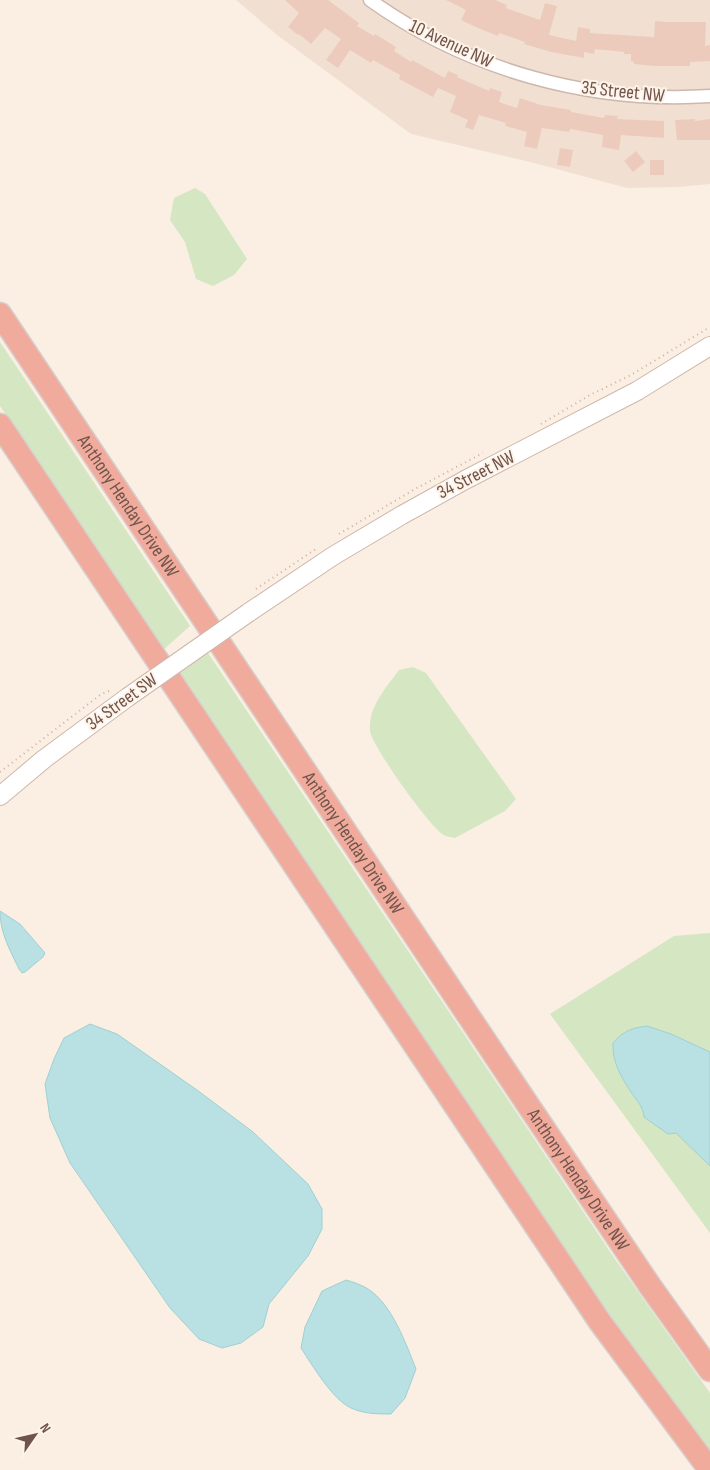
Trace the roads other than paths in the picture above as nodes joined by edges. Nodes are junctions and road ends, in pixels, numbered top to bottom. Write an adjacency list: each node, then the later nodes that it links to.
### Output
1 (370, 0): 2 (street, 10 Avenue NW)
2 (537, 79): 3 (street, 35 Street NW)
3 (710, 96)
4 (0, 314): 9 (highway, Anthony Henday Drive NW)
5 (710, 346): 7 (main road, 34 Street NW)
6 (0, 425): 10 (highway)
7 (248, 613): 8 (main road, 34 Street SW, bridge)
8 (0, 796)
9 (710, 1370)
10 (710, 1470)

